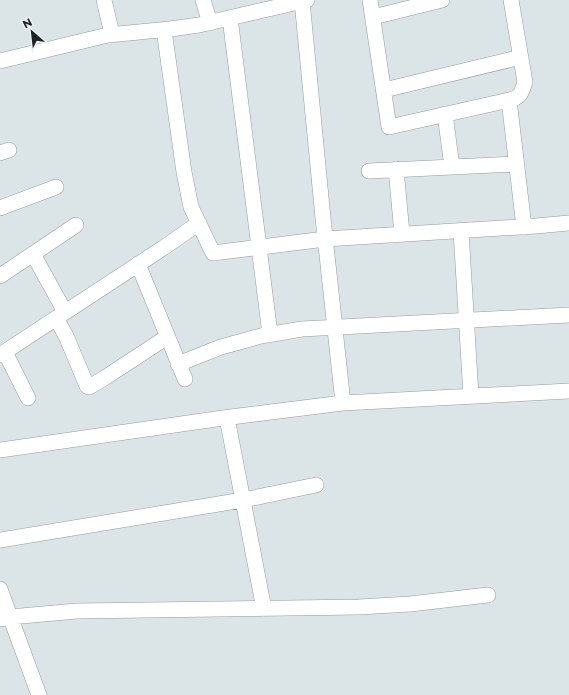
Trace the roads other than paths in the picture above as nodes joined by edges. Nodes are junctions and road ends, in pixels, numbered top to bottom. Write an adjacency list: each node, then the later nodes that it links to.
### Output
1 (104, 0): 11 (street)
2 (203, 0): 9 (street)
3 (304, 0): 8 (street); 29 (street)
4 (370, 0): 7 (street)
5 (442, 0): 7 (street)
6 (510, 0): 12 (street)
7 (372, 17): 14 (street)
8 (230, 18): 9 (street); 30 (street)
9 (210, 23): 10 (street)
10 (164, 30): 11 (street); 23 (street)
11 (112, 34): 13 (street)
12 (521, 57): 14 (street); 15 (street)
13 (0, 61)
14 (384, 90): 16 (street)
15 (509, 100): 16 (street); 17 (street)
16 (445, 114): 18 (street)
17 (517, 164): 18 (street); 26 (street)
18 (452, 167): 19 (street)
19 (396, 170): 20 (street); 28 (street)
20 (369, 171)
21 (56, 187): 22 (street)
22 (0, 208)
23 (199, 223): 30 (street); 32 (street)
24 (569, 223): 26 (street)
25 (76, 225): 31 (street)
26 (524, 227): 27 (street)
27 (461, 231): 28 (street); 36 (street)
28 (402, 234): 29 (street)
29 (325, 239): 30 (street); 37 (street)
30 (259, 247): 38 (street)
31 (33, 254): 33 (street); 34 (street)
32 (138, 264): 34 (street); 39 (street)
33 (0, 276)
34 (61, 315): 39 (street); 40 (street)
35 (569, 315): 36 (street)
36 (467, 320): 37 (street); 44 (street)
37 (335, 328): 38 (street); 46 (street)
38 (270, 334): 41 (street)
39 (168, 337): 41 (street)
40 (2, 353): 45 (street)
41 (178, 364): 42 (street)
42 (185, 379)
43 (569, 391): 44 (street)
44 (471, 396): 46 (street)
45 (28, 398)
46 (343, 403): 47 (street)
47 (227, 418): 48 (street); 50 (street)
48 (0, 450)
49 (316, 485): 50 (street)
50 (243, 500): 51 (street); 54 (street)
51 (0, 540)
52 (0, 589): 55 (street)
53 (488, 595): 54 (street)
54 (264, 609): 55 (street)
55 (5, 618): 56 (street)
56 (40, 695)

